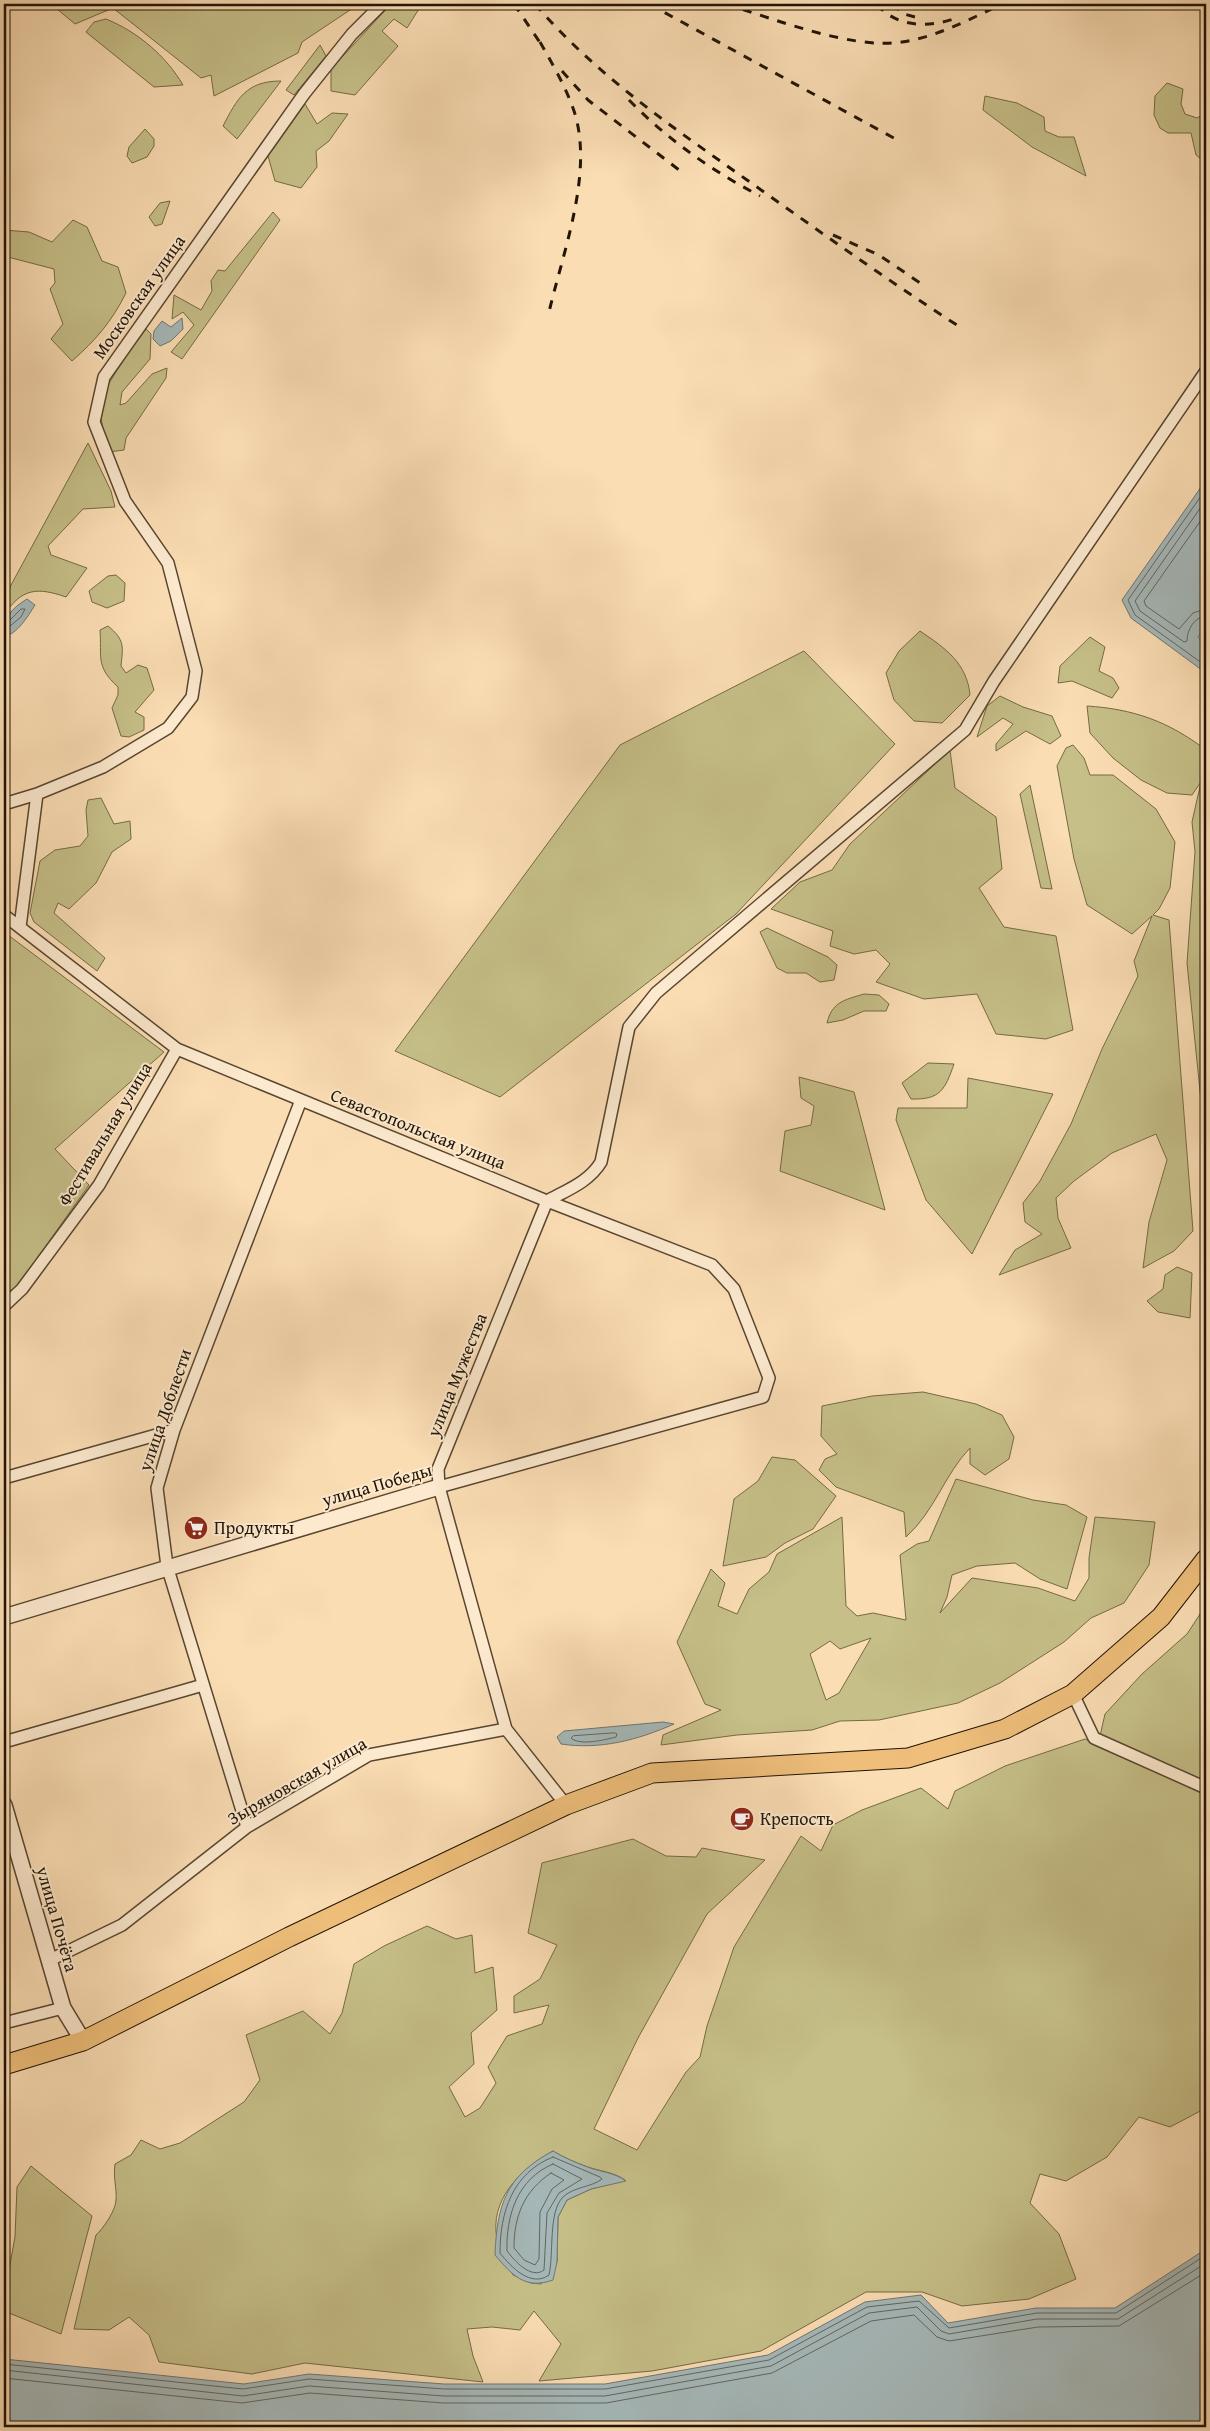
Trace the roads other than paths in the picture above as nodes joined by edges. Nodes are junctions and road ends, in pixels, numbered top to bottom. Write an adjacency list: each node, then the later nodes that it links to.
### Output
1 (382, 4): 3 (street, Московская улица)
2 (1206, 371): 9 (street)
3 (37, 794): 4 (street, Московская улица); 6 (street)
4 (4, 804)
5 (4, 914): 6 (street, Севастопольская улица)
6 (20, 927): 7 (street, Севастопольская улица)
7 (177, 1048): 8 (street, Севастопольская улица); 10 (street, Фестивальная улица)
8 (300, 1100): 9 (street, Севастопольская улица); 12 (street, улица Доблести)
9 (547, 1200): 11 (street, Севастопольская улица); 14 (street, улица Мужества)
10 (4, 1306)
11 (763, 1397): 14 (street, улица Победы)
12 (174, 1430): 13 (street); 16 (street, улица Доблести)
13 (4, 1478)
14 (439, 1486): 16 (street, улица Победы); 20 (street, улица Мужества)
15 (1206, 1559): 19 (main road)
16 (167, 1566): 17 (street, улица Победы); 18 (street, улица Доблести)
17 (4, 1617)
18 (203, 1686): 21 (street); 25 (street, улица Доблести)
19 (1073, 1694): 22 (street); 24 (main road)
20 (506, 1729): 24 (street, улица Мужества); 25 (street, Зыряновская улица)
21 (4, 1742)
22 (1206, 1788)
23 (4, 1805): 26 (street, улица Почёта)
24 (566, 1805): 29 (main road)
25 (247, 1827): 26 (street, Зыряновская улица)
26 (50, 1960): 27 (street, улица Почёта)
27 (63, 2008): 28 (street); 29 (street, улица Почёта)
28 (4, 2023)
29 (83, 2041): 30 (main road)
30 (4, 2065)

